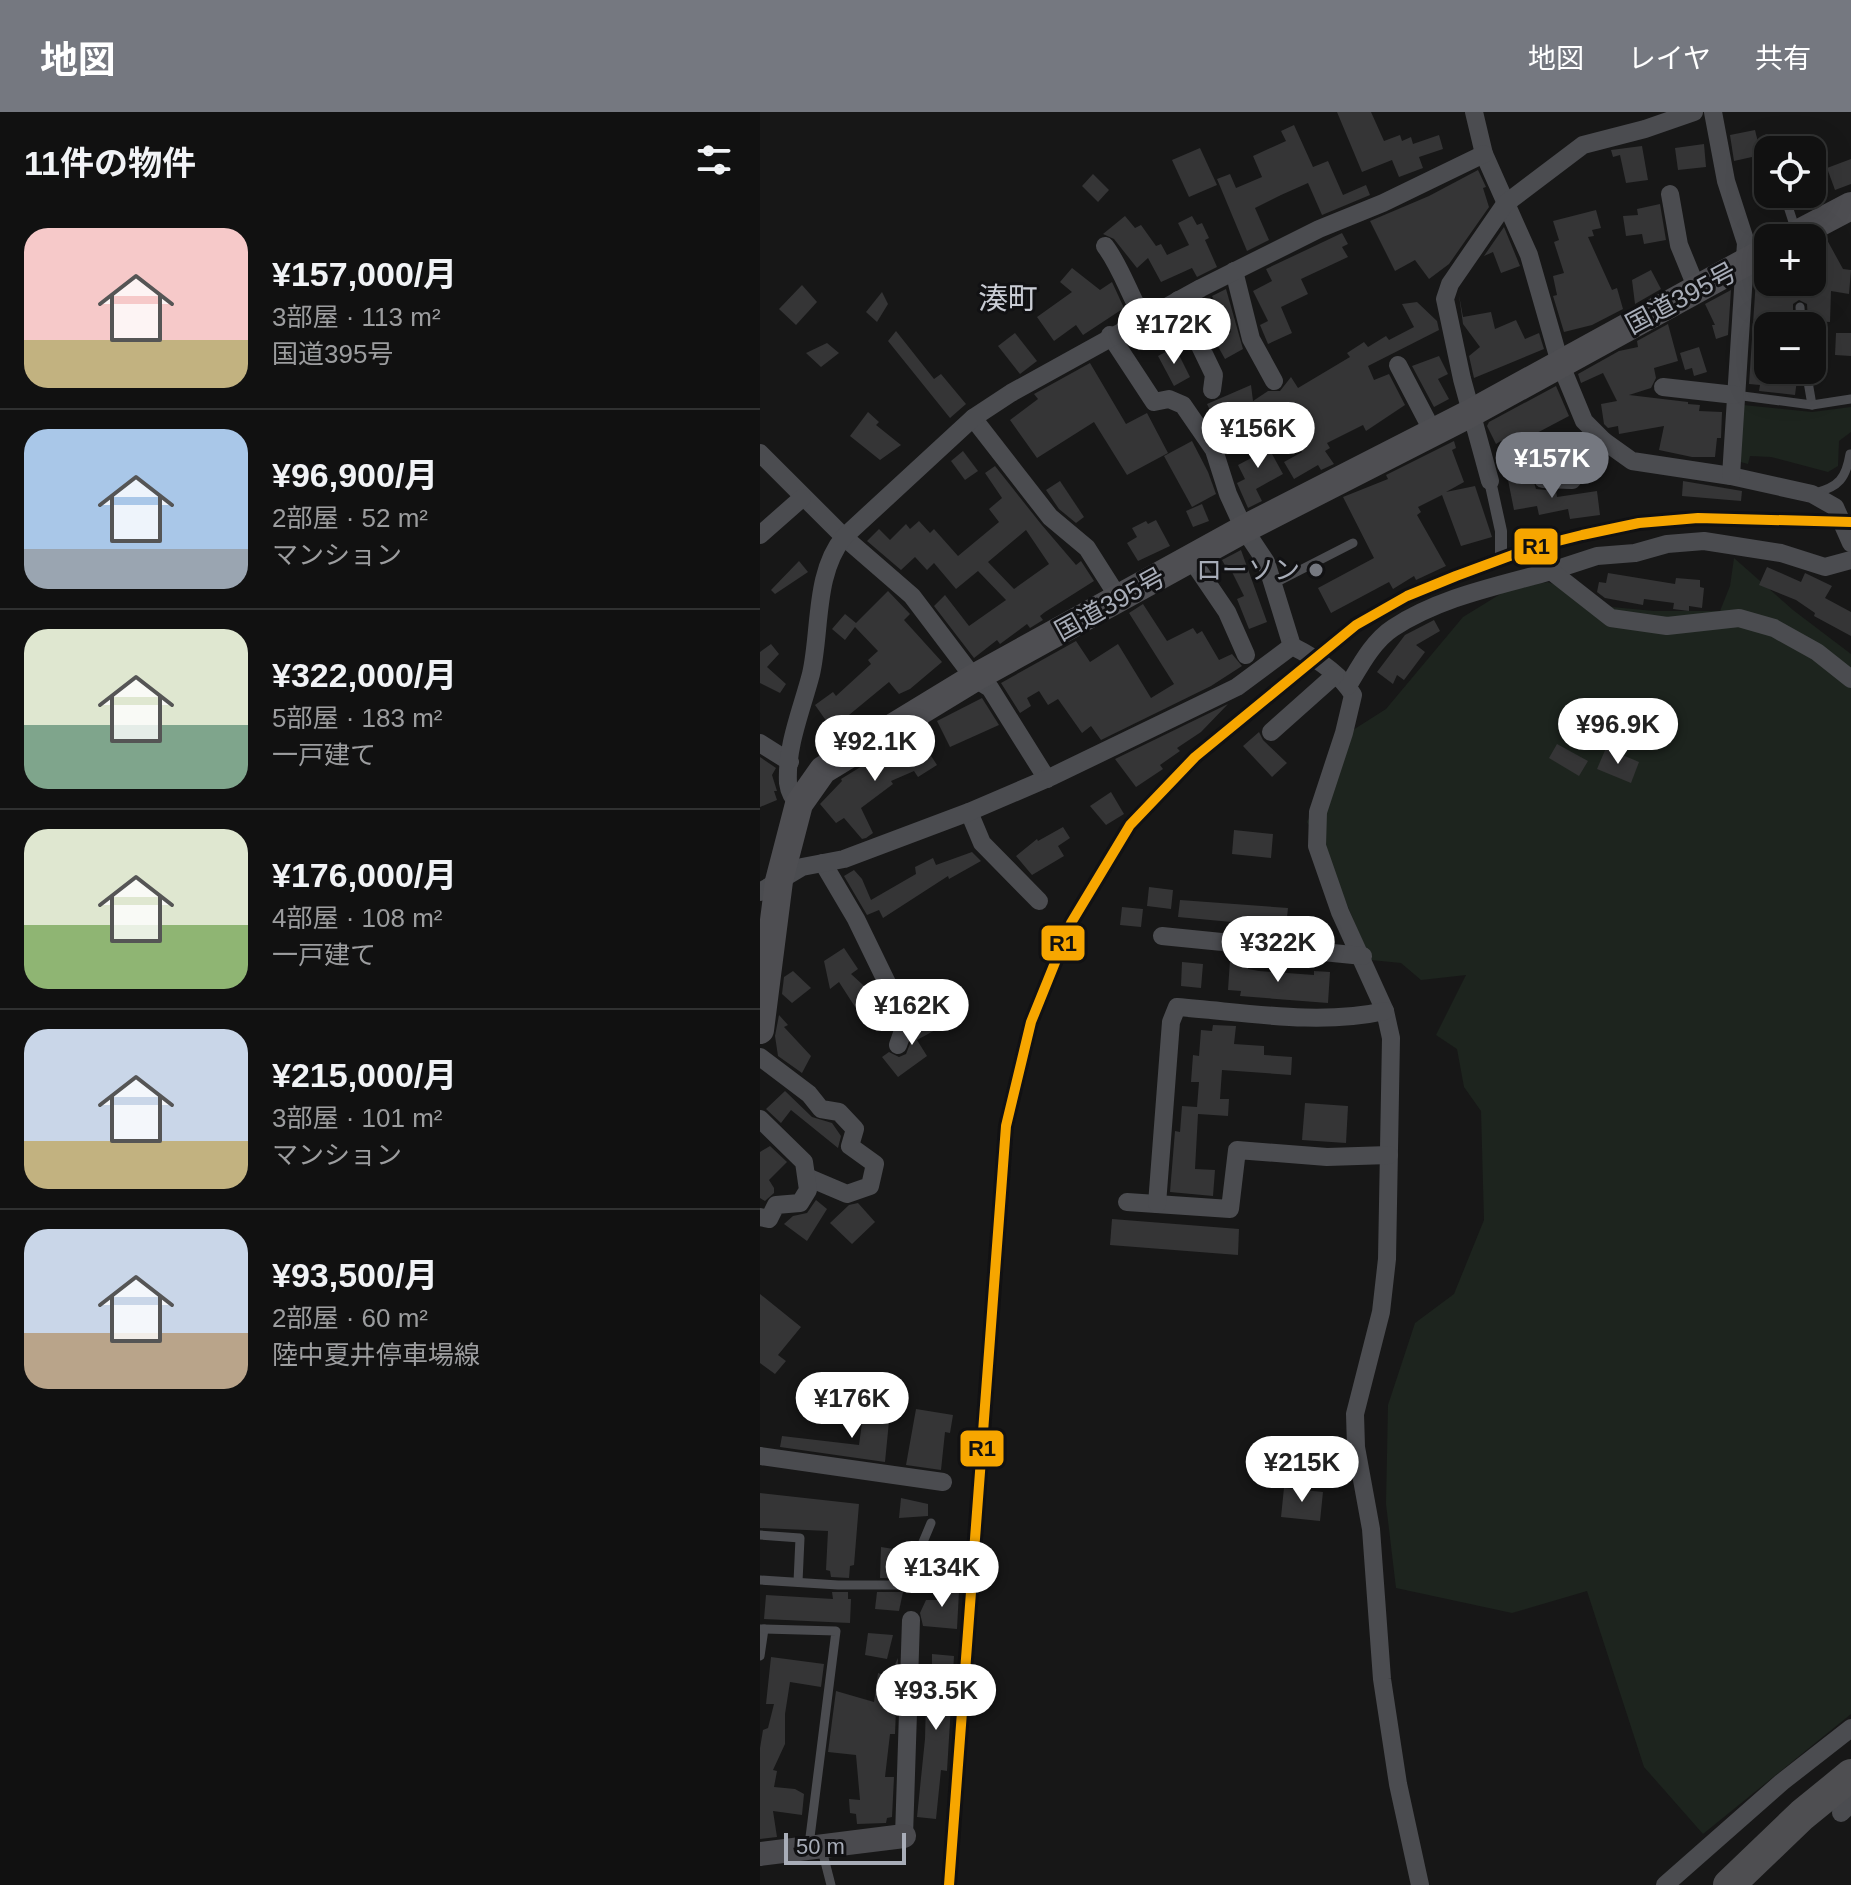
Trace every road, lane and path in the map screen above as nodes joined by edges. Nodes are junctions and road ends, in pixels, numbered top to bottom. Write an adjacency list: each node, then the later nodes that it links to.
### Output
1 (1474, 112): 4 (street)
2 (1694, 112): 6 (street)
3 (1713, 112): 11 (street)
4 (1484, 154): 6 (street); 12 (street)
5 (1670, 194): 13 (street)
6 (1505, 204): 19 (street); 28 (street)
7 (1851, 206): 8 (highway)
8 (1816, 224)
9 (1105, 246): 17 (street)
10 (1754, 258): 11 (highway, 国道395号)
11 (1742, 265): 13 (highway, 国道395号); 25 (street)
12 (1234, 271): 14 (street); 21 (street)
13 (1697, 289): 19 (highway, 国道395号)
14 (1178, 300): 17 (street); 24 (street)
15 (1800, 307): 16 (lane)
16 (1800, 312)
17 (1143, 318): 18 (street)
18 (1110, 335): 29 (street); 39 (street)
19 (1560, 363): 28 (highway, 国道395号); 31 (street)
20 (1398, 365): 30 (street)
21 (1274, 381)
22 (1808, 384): 27 (lane)
23 (1663, 387): 25 (street)
24 (1212, 390)
25 (1735, 395): 27 (lane); 34 (street)
26 (1851, 399): 27 (lane)
27 (1812, 405)
28 (1471, 413): 30 (highway, 国道395号); 36 (street)
29 (973, 418): 41 (street); 49 (street)
30 (1433, 432): 39 (highway, 国道395号)
31 (1604, 441): 34 (street); 35 (street)
32 (760, 453): 41 (street)
33 (1850, 454): 37 (lane)
34 (1731, 476): 37 (street)
35 (1543, 479)
36 (1490, 481): 45 (street)
37 (1812, 494): 43 (street)
38 (802, 498): 40 (street)
39 (1244, 529): 44 (highway, 国道395号); 48 (street)
40 (760, 535)
41 (844, 537): 52 (street); 57 (street)
42 (1353, 543): 48 (lane)
43 (1851, 543)
44 (1191, 559): 49 (highway, 国道395号); 51 (street)
45 (1501, 559)
46 (1851, 560): 47 (street)
47 (1551, 571): 53 (street); 54 (street)
48 (1273, 584): 50 (street)
49 (1120, 600): 52 (highway, 国道395号)
50 (1292, 646): 54 (street); 58 (street)
51 (1246, 655)
52 (974, 678): 58 (street); 59 (highway, 国道395号)
53 (1851, 679)
54 (1341, 680): 55 (street); 65 (street)
55 (1271, 732)
56 (760, 743): 57 (street)
57 (790, 762): 59 (street)
58 (1047, 779): 60 (street)
59 (799, 804): 62 (highway, 国道395号)
60 (969, 812): 61 (street); 63 (street)
61 (823, 863): 62 (street); 68 (street)
62 (770, 886): 67 (highway, 国道395号)
63 (1039, 901)
64 (1162, 936): 65 (street)
65 (1363, 956): 66 (street)
66 (1385, 1011): 71 (street); 74 (street)
67 (760, 1030)
68 (898, 1045)
69 (760, 1057): 72 (street)
70 (760, 1119): 72 (street)
71 (1389, 1155): 74 (street); 91 (street)
72 (807, 1177): 75 (street)
73 (1127, 1202): 74 (street)
74 (1157, 1204)
75 (760, 1217)
76 (760, 1456): 77 (street)
77 (943, 1482)
78 (931, 1523): 81 (lane)
79 (760, 1535): 81 (lane)
80 (760, 1580): 81 (lane)
81 (798, 1582)
82 (911, 1620): 87 (street)
83 (762, 1629): 84 (lane); 88 (lane)
84 (760, 1656)
85 (1851, 1728): 92 (street)
86 (1851, 1775): 93 (highway)
87 (904, 1836): 88 (main road)
88 (815, 1847): 89 (main road); 90 (lane)
89 (760, 1854)
90 (831, 1885)
91 (1420, 1885)
92 (1665, 1885)
93 (1729, 1885)

